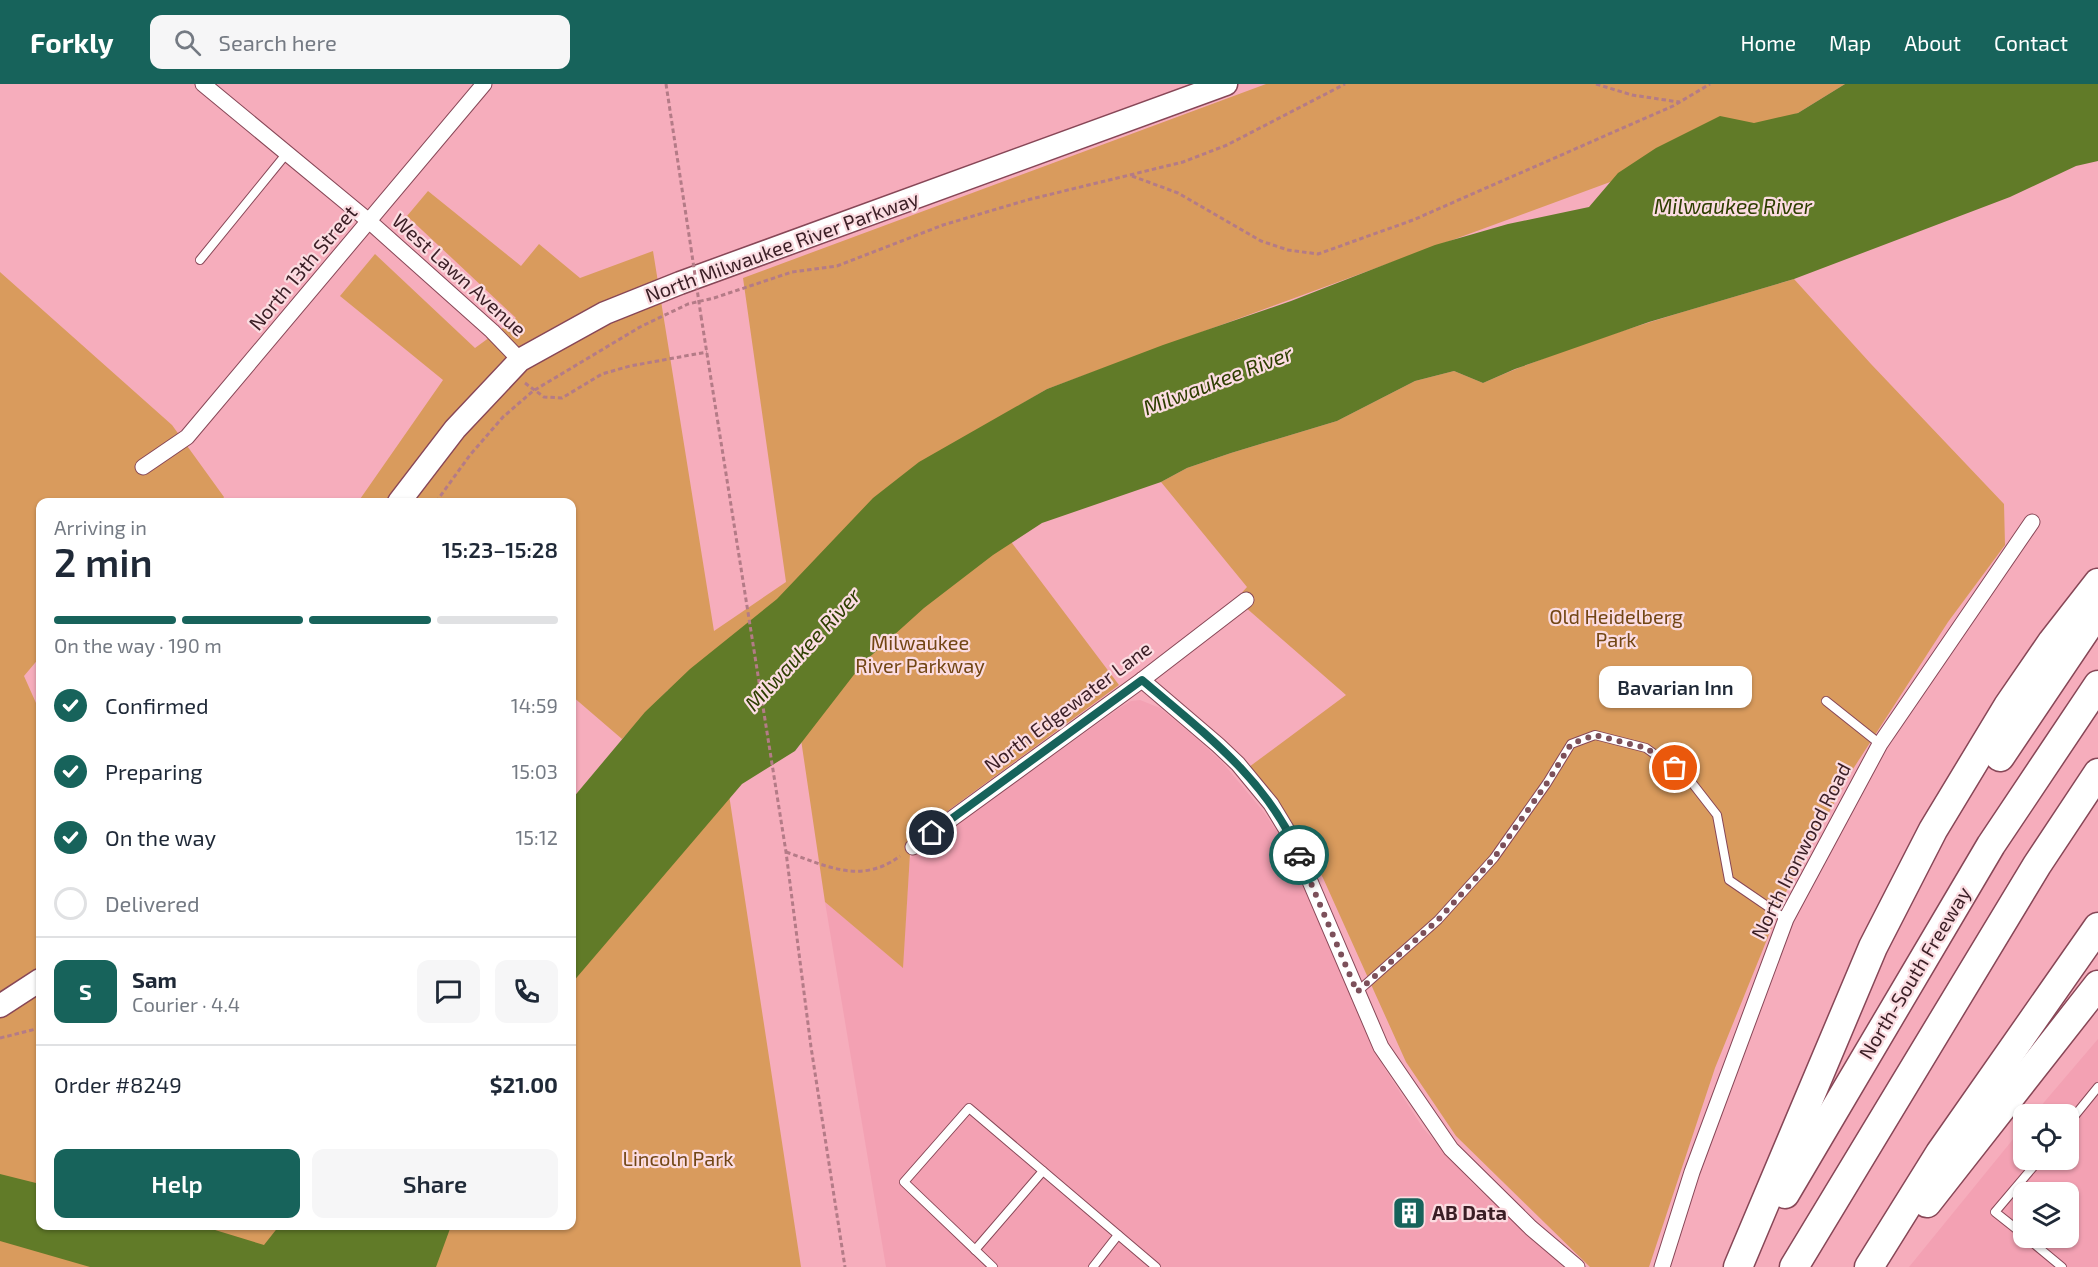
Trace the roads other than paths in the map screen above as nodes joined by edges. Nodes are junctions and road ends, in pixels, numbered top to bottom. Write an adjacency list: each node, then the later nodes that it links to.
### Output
1 (203, 84): 4 (street, West Lawn Avenue)
2 (484, 84): 5 (street, North 13th Street)
3 (1226, 84): 7 (street, North Milwaukee River Parkway)
4 (287, 153): 5 (street, West Lawn Avenue); 6 (lane)
5 (370, 222): 7 (street, West Lawn Avenue); 8 (street, North 13th Street)
6 (200, 260)
7 (520, 360): 9 (street, North Milwaukee River Parkway)
8 (143, 467)
9 (402, 498)
10 (2032, 522): 17 (street, North Ironwood Road)
11 (2098, 583): 22 (highway)
12 (1246, 600): 14 (street, North Edgewater Lane)
13 (2098, 612): 22 (highway)
14 (1142, 680): 19 (street, North Edgewater Lane); 25 (street)
15 (2098, 685): 42 (highway, North-South Freeway)
16 (1826, 701): 17 (lane)
17 (1880, 744): 20 (street, North Ironwood Road)
18 (2098, 773): 43 (highway)
19 (913, 846)
20 (1786, 919): 25 (lane); 41 (street, North Ironwood Road)
21 (2098, 927): 44 (highway)
22 (1873, 946): 42 (highway)
23 (36, 983): 26 (street)
24 (2098, 985): 45 (highway)
25 (1357, 992): 40 (street)
26 (0, 1006)
27 (2098, 1088): 28 (lane)
28 (2079, 1111)
29 (2031, 1170): 31 (lane)
30 (1043, 1171): 34 (lane); 36 (lane); 36 (lane)
31 (2020, 1182)
32 (2013, 1191): 33 (lane)
33 (2013, 1226)
34 (1118, 1235): 38 (lane); 39 (lane)
35 (2039, 1248): 46 (lane)
36 (975, 1250): 37 (lane)
37 (993, 1267)
38 (1093, 1267)
39 (1156, 1267)
40 (1577, 1267)
41 (1662, 1267)
42 (1740, 1267)
43 (1794, 1267)
44 (1869, 1267)
45 (1874, 1267)
46 (2062, 1267)

